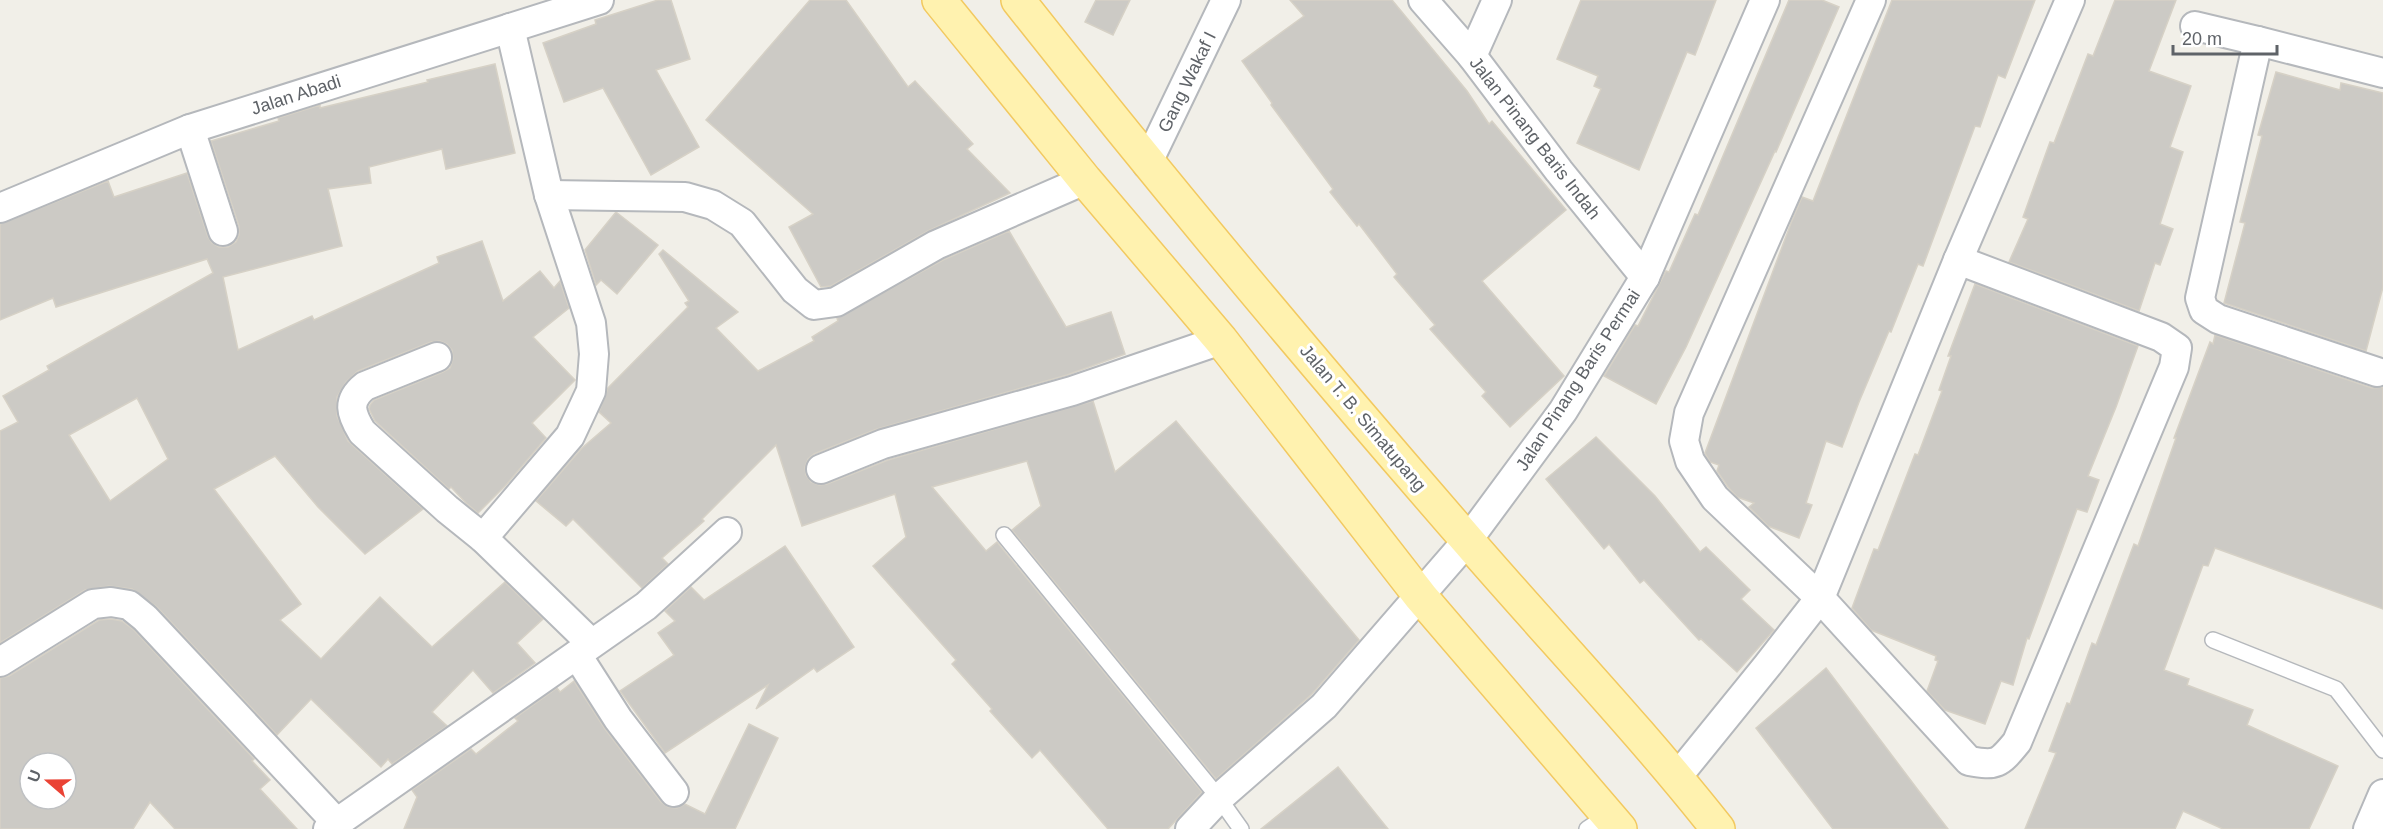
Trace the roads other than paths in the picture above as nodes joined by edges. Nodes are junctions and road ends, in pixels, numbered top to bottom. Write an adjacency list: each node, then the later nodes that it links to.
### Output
1 (599, 0): 11 (street, Jalan Abadi)
2 (939, 0): 17 (main road)
3 (1018, 0): 16 (main road, Jalan T. B. Simatupang)
4 (1226, 0): 16 (street, Gang Wakaf I)
5 (1423, 0): 13 (street, Jalan Pinang Baris Indah)
6 (1497, 0): 13 (street)
7 (1765, 0): 22 (street, Jalan Pinang Baris Permai)
8 (1871, 0): 32 (street)
9 (2070, 0): 21 (street)
10 (2195, 26): 12 (street)
11 (510, 28): 15 (street, Jalan Abadi); 18 (street)
12 (2258, 41): 14 (street); 25 (street)
13 (1472, 56): 22 (street, Jalan Pinang Baris Indah)
14 (2383, 73)
15 (190, 129): 19 (street, Jalan Abadi); 20 (street)
16 (1148, 164): 30 (main road, Jalan T. B. Simatupang)
17 (1085, 180): 18 (street); 23 (main road)
18 (549, 195): 29 (street)
19 (0, 208)
20 (223, 231)
21 (1958, 260): 32 (street); 32 (street)
22 (1646, 277): 30 (street, Jalan Pinang Baris Permai)
23 (1221, 340): 26 (street); 31 (main road)
24 (437, 357): 29 (street)
25 (2381, 364)
26 (821, 469)
27 (727, 532): 34 (street)
28 (1004, 536): 40 (lane)
29 (483, 538): 34 (street)
30 (1467, 541): 31 (street, Jalan Pinang Baris Permai); 37 (main road, Jalan T. B. Simatupang)
31 (1421, 597): 40 (street, Jalan Pinang Baris Permai); 41 (main road)
32 (1820, 598): 37 (street)
33 (2213, 640): 36 (lane)
34 (584, 649): 38 (street); 42 (street)
35 (0, 662): 42 (street)
36 (2383, 750)
37 (1677, 777): 45 (main road, Jalan T. B. Simatupang)
38 (674, 792)
39 (2383, 794): 46 (street)
40 (1219, 798): 43 (street, Jalan Pinang Baris Permai); 44 (lane)
41 (1605, 824)
42 (332, 826)
43 (1190, 829)
44 (1241, 829)
45 (1718, 829)
46 (2368, 829)

